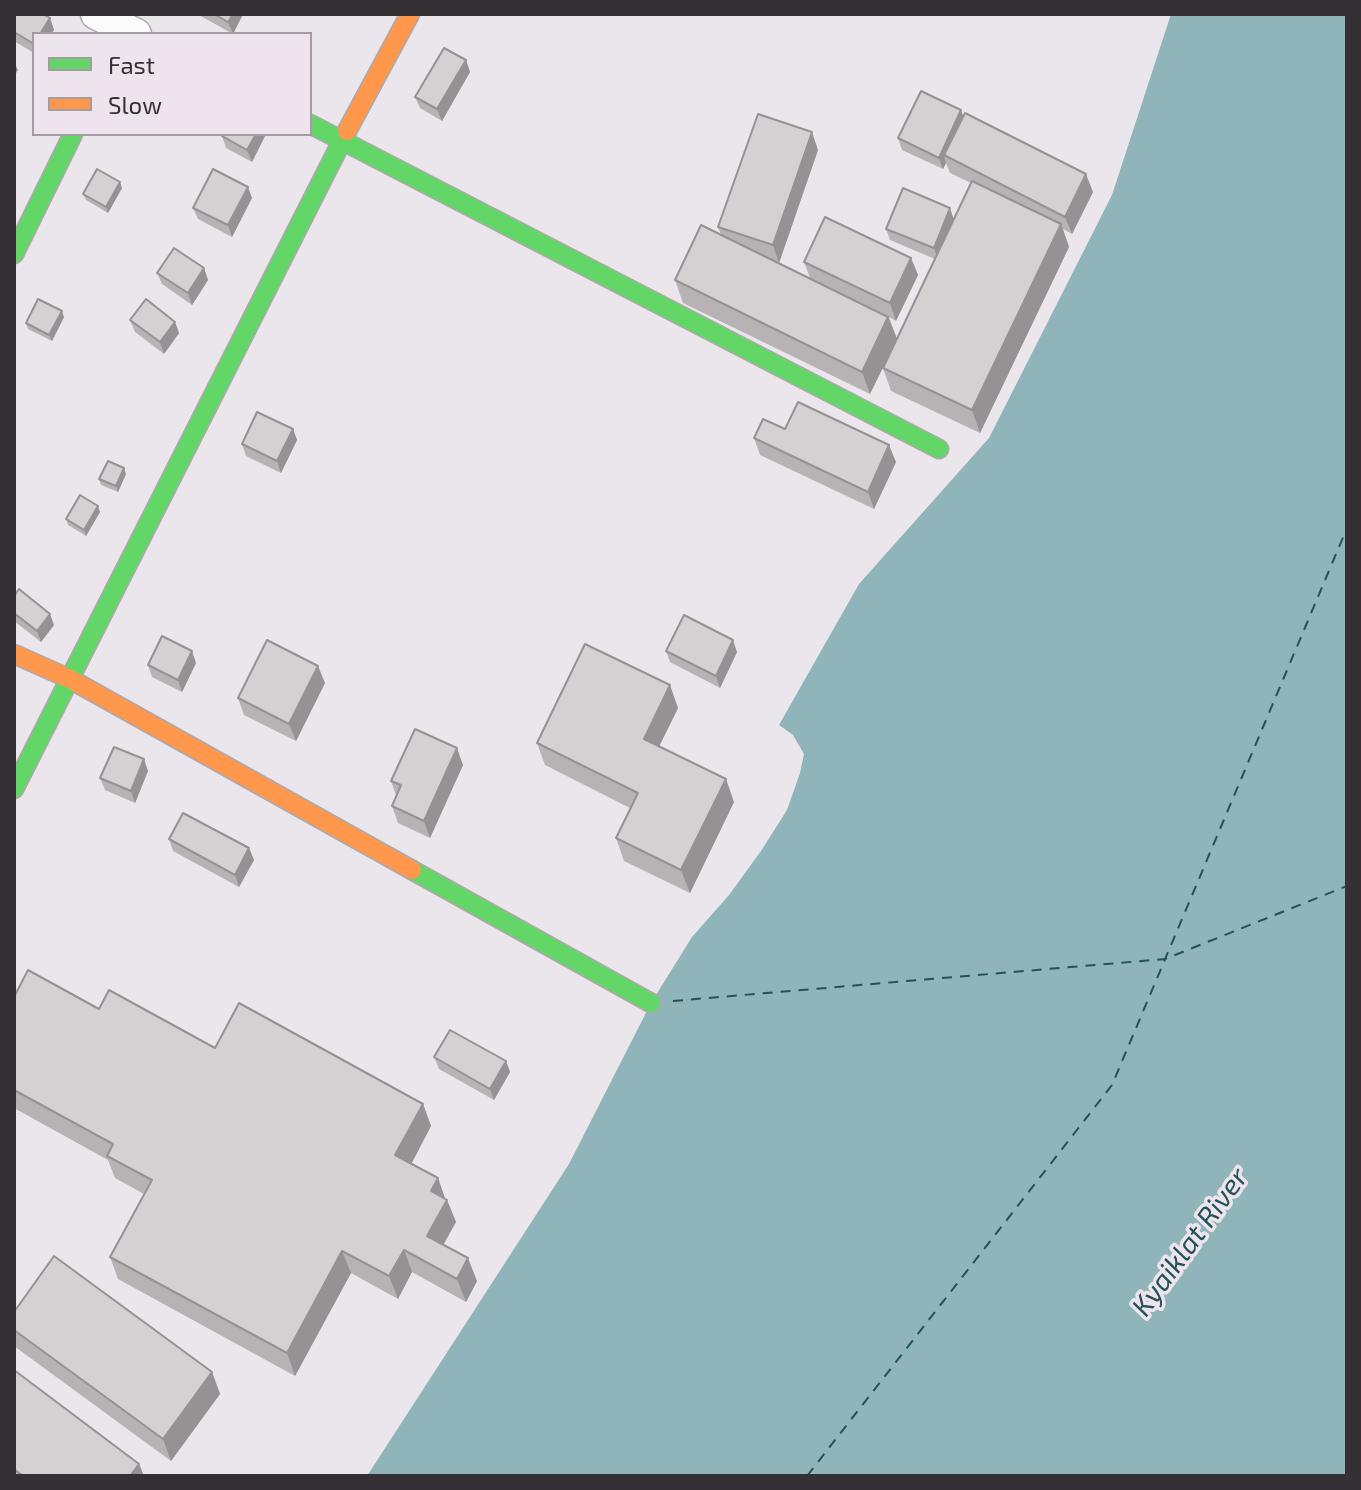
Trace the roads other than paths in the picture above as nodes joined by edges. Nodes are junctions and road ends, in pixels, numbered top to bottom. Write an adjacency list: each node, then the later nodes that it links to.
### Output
1 (96, 14): 3 (street)
2 (410, 14): 6 (street)
3 (129, 28)
4 (312, 125): 6 (street)
5 (72, 136): 7 (street)
6 (342, 141): 8 (street); 10 (street)
7 (14, 254)
8 (939, 449)
9 (14, 654): 10 (street)
10 (70, 679): 11 (street); 12 (street)
11 (14, 789)
12 (651, 1003)

